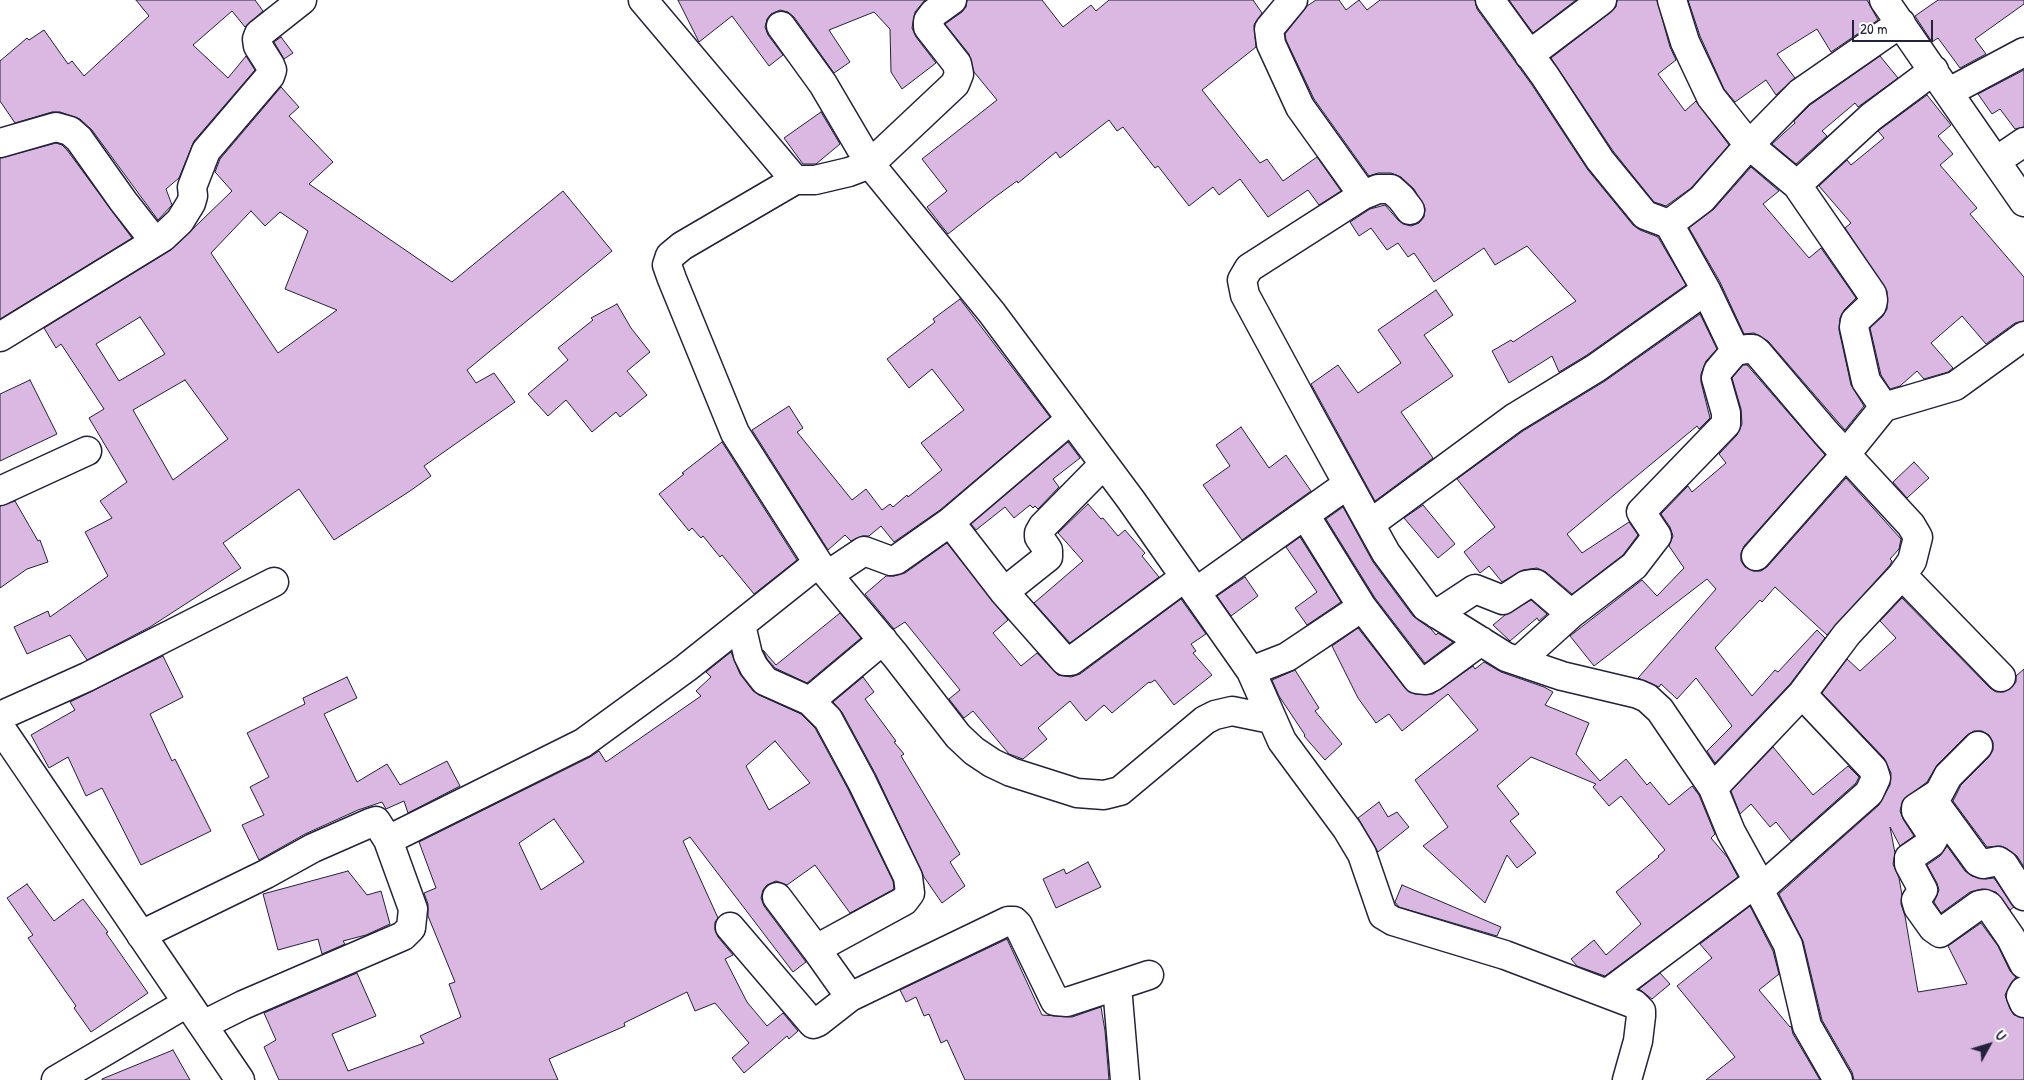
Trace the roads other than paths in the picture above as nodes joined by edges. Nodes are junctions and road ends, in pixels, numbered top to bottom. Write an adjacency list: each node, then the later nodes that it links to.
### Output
1 (302, 0): 26 (street)
2 (643, 0): 20 (street)
3 (952, 0): 19 (street)
4 (1293, 0): 22 (street)
5 (1490, 0): 12 (street)
6 (1602, 0): 12 (street)
7 (1672, 0): 17 (street)
8 (1884, 0): 9 (street)
9 (1901, 22): 13 (street); 17 (street)
10 (781, 26): 19 (street)
11 (2024, 52): 14 (street)
12 (1529, 55): 25 (street)
13 (1934, 70): 14 (street); 21 (street)
14 (1949, 92): 18 (street)
15 (2024, 142): 18 (street)
16 (0, 143): 26 (street)
17 (1749, 145): 21 (street); 25 (street)
18 (1996, 161): 23 (street)
19 (870, 164): 20 (street); 32 (street)
20 (795, 180): 42 (street)
21 (1796, 185): 31 (street)
22 (1363, 195): 24 (street); 36 (street)
23 (2024, 202)
24 (1410, 210)
25 (1668, 224): 27 (street)
26 (155, 242): 29 (street)
27 (1706, 290): 30 (street); 40 (street)
28 (2024, 336): 31 (street)
29 (0, 337)
30 (1735, 351): 34 (street); 49 (street)
31 (1884, 407): 34 (street)
32 (1071, 420): 35 (street); 39 (street)
33 (87, 451): 37 (street)
34 (1846, 454): 41 (street); 43 (street)
35 (1104, 464): 45 (street); 46 (street)
36 (1348, 484): 38 (street); 40 (street)
37 (0, 491)
38 (1305, 515): 45 (street); 47 (street)
39 (950, 522): 42 (street); 46 (street)
40 (1370, 524): 48 (street)
41 (1756, 556)
42 (823, 569): 50 (street); 51 (street)
43 (1902, 575): 55 (street); 56 (street)
44 (274, 582): 58 (street)
45 (1190, 584): 46 (street); 54 (street)
46 (1004, 592)
47 (1362, 607): 52 (street); 54 (street)
48 (1437, 614): 49 (street); 52 (street)
49 (1571, 614): 53 (street)
50 (741, 625): 57 (street); 64 (street)
51 (882, 640): 57 (street); 59 (street)
52 (1481, 641): 53 (street)
53 (1519, 661): 62 (street)
54 (1251, 671): 59 (street)
55 (2001, 677)
56 (1802, 694): 62 (street); 65 (street)
57 (810, 701): 70 (street)
58 (0, 716)
59 (1271, 719): 75 (street)
60 (0, 726): 69 (street)
61 (1978, 746): 63 (street)
62 (1713, 788): 65 (street)
63 (1932, 799): 66 (street); 71 (street)
64 (388, 840): 69 (street); 79 (street)
65 (1759, 885): 75 (street); 80 (street)
66 (2024, 896)
67 (776, 897): 70 (street)
68 (730, 927): 76 (street)
69 (141, 934): 77 (street)
70 (816, 949): 76 (street)
71 (2024, 964)
72 (1148, 976): 73 (street)
73 (1117, 986): 76 (street); 83 (street)
74 (2024, 991): 78 (street)
75 (1608, 993): 84 (street)
76 (850, 997)
77 (187, 1003): 79 (street); 81 (street)
78 (2024, 1003)
79 (203, 1025): 82 (street)
80 (1835, 1079)
81 (56, 1080)
82 (240, 1080)
83 (1125, 1080)
84 (1627, 1080)

